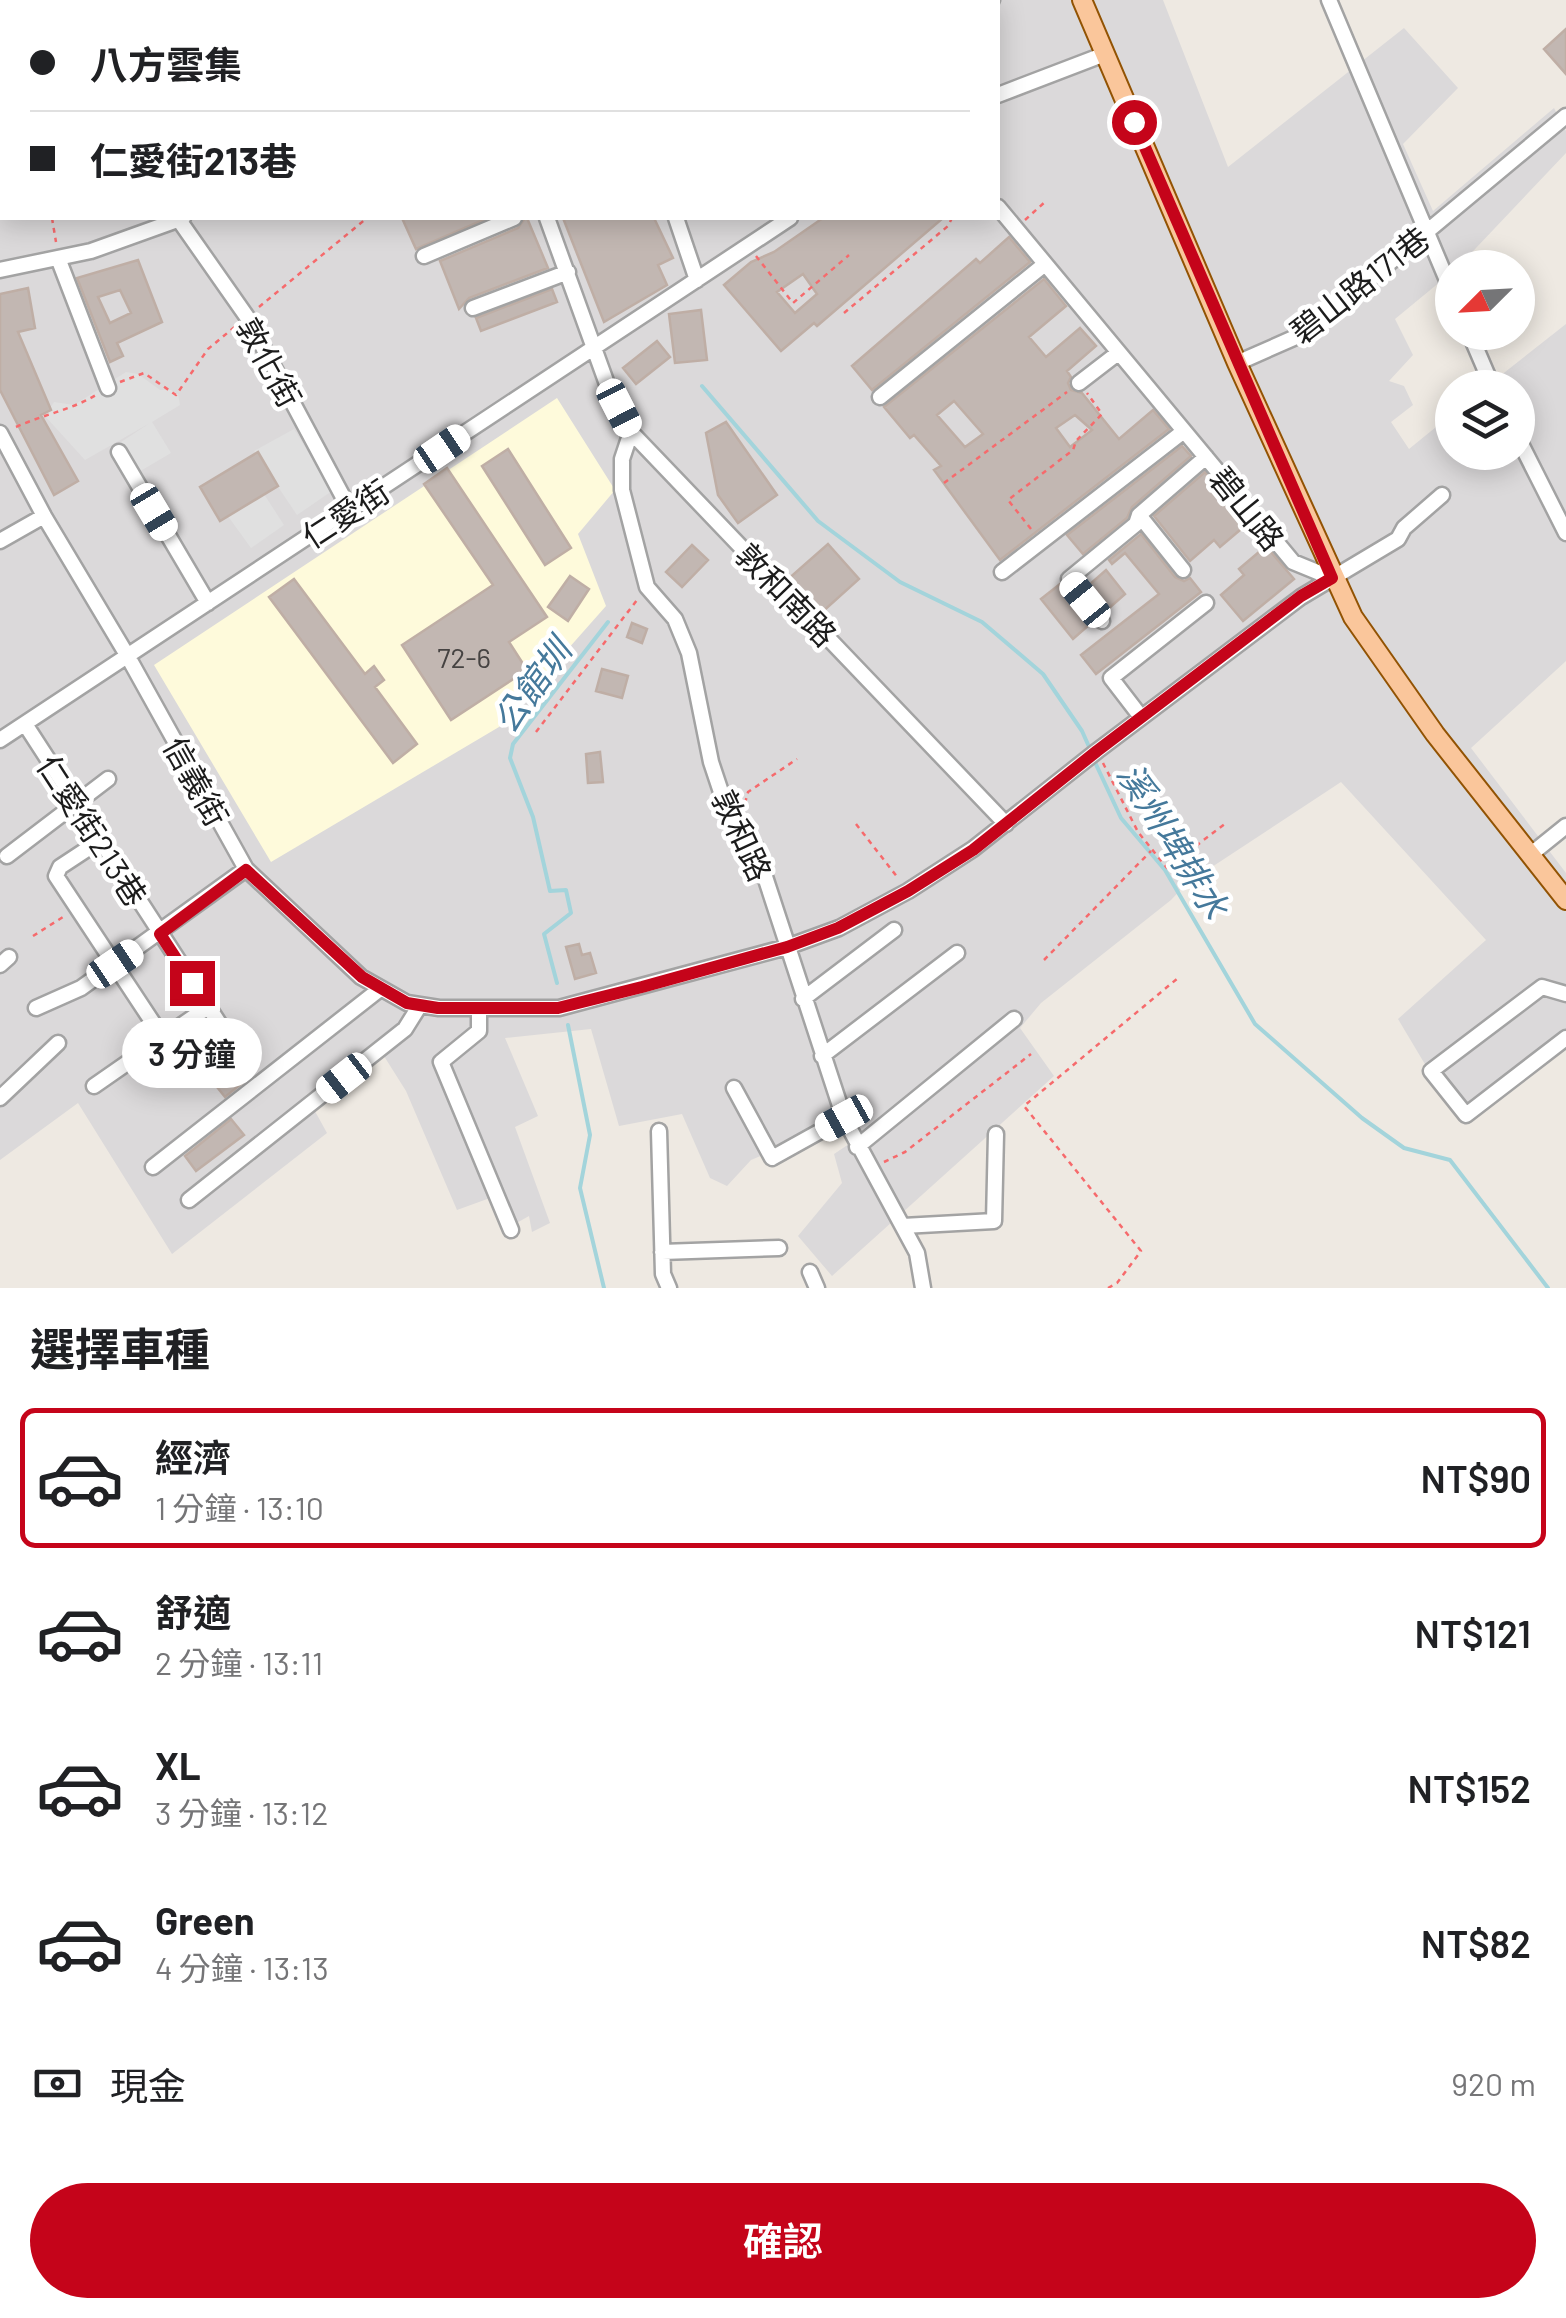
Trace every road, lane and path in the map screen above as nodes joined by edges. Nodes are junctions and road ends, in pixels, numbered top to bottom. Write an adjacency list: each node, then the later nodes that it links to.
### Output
1 (1082, 0): 3 (main road)
2 (1329, 0): 18 (street)
3 (1105, 54): 4 (street); 33 (main road)
4 (1000, 95)
5 (1566, 116): 18 (street, 碧山路171巷)
6 (1046, 201): 17 (path)
7 (1000, 209): 17 (street, 碧山路)
8 (52, 220): 23 (path)
9 (178, 220): 23 (street)
10 (182, 220): 30 (street, 敦化街)
11 (366, 220): 30 (path)
12 (509, 220): 21 (street)
13 (548, 220): 26 (street)
14 (677, 220): 27 (street)
15 (787, 220): 19 (street, 仁愛街)
16 (951, 220): 29 (path)
17 (1016, 229): 24 (street, 碧山路)
18 (1427, 232): 20 (street); 33 (street, 碧山路171巷)
19 (748, 246): 22 (path); 27 (street, 仁愛街)
20 (1435, 251)
21 (424, 256)
22 (850, 256)
23 (58, 258): 25 (street); 35 (street)
24 (1045, 264): 32 (street, 碧山路); 36 (street)
25 (0, 270)
26 (568, 272): 28 (street); 31 (street)
27 (697, 280): 31 (street, 仁愛街)
28 (473, 308)
29 (844, 313)
30 (246, 317): 35 (path); 45 (street, 敦化街)
31 (594, 347): 38 (street, 敦和南路); 45 (street, 仁愛街)
32 (1118, 353): 34 (street); 37 (street, 碧山路)
33 (1238, 363): 53 (main road)
34 (1079, 383): 43 (path); 50 (path)
35 (108, 388): 39 (path)
36 (880, 397)
37 (1184, 431): 41 (street, 碧山路); 50 (street)
38 (632, 432): 54 (street, 敦和路); 70 (street, 敦和南路)
39 (0, 433): 47 (street, 信義街)
40 (119, 452): 55 (street)
41 (1206, 457): 46 (street); 53 (street, 碧山路)
42 (1534, 470): 48 (street)
43 (944, 483)
44 (1442, 494): 53 (street, 信義街)
45 (350, 510): 55 (street, 仁愛街)
46 (1138, 515): 51 (street); 57 (street)
47 (44, 516): 49 (street); 58 (street, 信義街)
48 (1566, 533)
49 (0, 542)
50 (1041, 542): 52 (street)
51 (1182, 570)
52 (1002, 572)
53 (1332, 578): 59 (street, 信義街); 74 (main road)
54 (647, 587): 61 (path); 68 (street, 敦和路)
55 (208, 603): 58 (street, 仁愛街)
56 (1206, 604): 59 (street)
57 (1102, 621)
58 (127, 655): 60 (street, 仁愛街); 76 (street, 信義街)
59 (1141, 717): 63 (street, 信義街)
60 (25, 724): 62 (street, 仁愛街); 66 (street, 仁愛街213巷)
61 (536, 732)
62 (0, 740)
63 (1097, 751): 70 (street, 信義街); 73 (path)
64 (797, 760): 68 (path)
65 (108, 779): 66 (street)
66 (76, 803): 72 (street, 仁愛街213巷); 75 (street)
67 (1226, 823): 73 (path)
68 (743, 824): 83 (street, 敦和路)
69 (856, 824): 77 (path)
70 (1006, 824): 77 (street, 信義街)
71 (1566, 826): 74 (street)
72 (101, 840): 79 (street); 81 (street, 仁愛街213巷)
73 (1150, 850): 85 (path)
74 (1530, 855): 78 (main road)
75 (7, 856)
76 (246, 870): 81 (street); 88 (street, 信義街)
77 (908, 891): 83 (street, 信義街)
78 (1566, 900)
79 (77, 908): 82 (path); 86 (street)
80 (894, 930): 90 (street)
81 (160, 934): 86 (street); 92 (street, 仁愛街213巷)
82 (33, 936)
83 (787, 947): 90 (street, 敦和路); 94 (street, 信義街)
84 (957, 953): 101 (street)
85 (1044, 960)
86 (115, 964): 93 (street); 97 (street)
87 (1178, 978): 120 (path)
88 (380, 989): 91 (street, 信義街); 109 (street)
89 (1566, 994): 98 (street)
90 (804, 999): 101 (street, 敦和路)
91 (420, 1005): 94 (street, 信義街); 111 (street)
92 (208, 1007): 96 (street, 仁愛街213巷); 97 (street)
93 (36, 1008)
94 (479, 1009): 113 (street)
95 (1014, 1019): 108 (street)
96 (228, 1036)
97 (164, 1038): 102 (street)
98 (1566, 1038)
99 (58, 1043): 104 (street)
100 (1032, 1054): 110 (path)
101 (822, 1056): 105 (street, 敦和路)
102 (94, 1086)
103 (734, 1088): 105 (street)
104 (0, 1098)
105 (844, 1118): 108 (street, 敦和路)
106 (659, 1131): 115 (street)
107 (996, 1134): 112 (street)
108 (858, 1147): 110 (street, 敦和路)
109 (153, 1166)
110 (870, 1169): 112 (street, 敦和路)
111 (189, 1200)
112 (903, 1226): 119 (street, 敦和路)
113 (510, 1230)
114 (779, 1248): 115 (street)
115 (662, 1252): 117 (street)
116 (810, 1272): 118 (street)
117 (669, 1288)
118 (817, 1288)
119 (923, 1288)
120 (1108, 1288)

